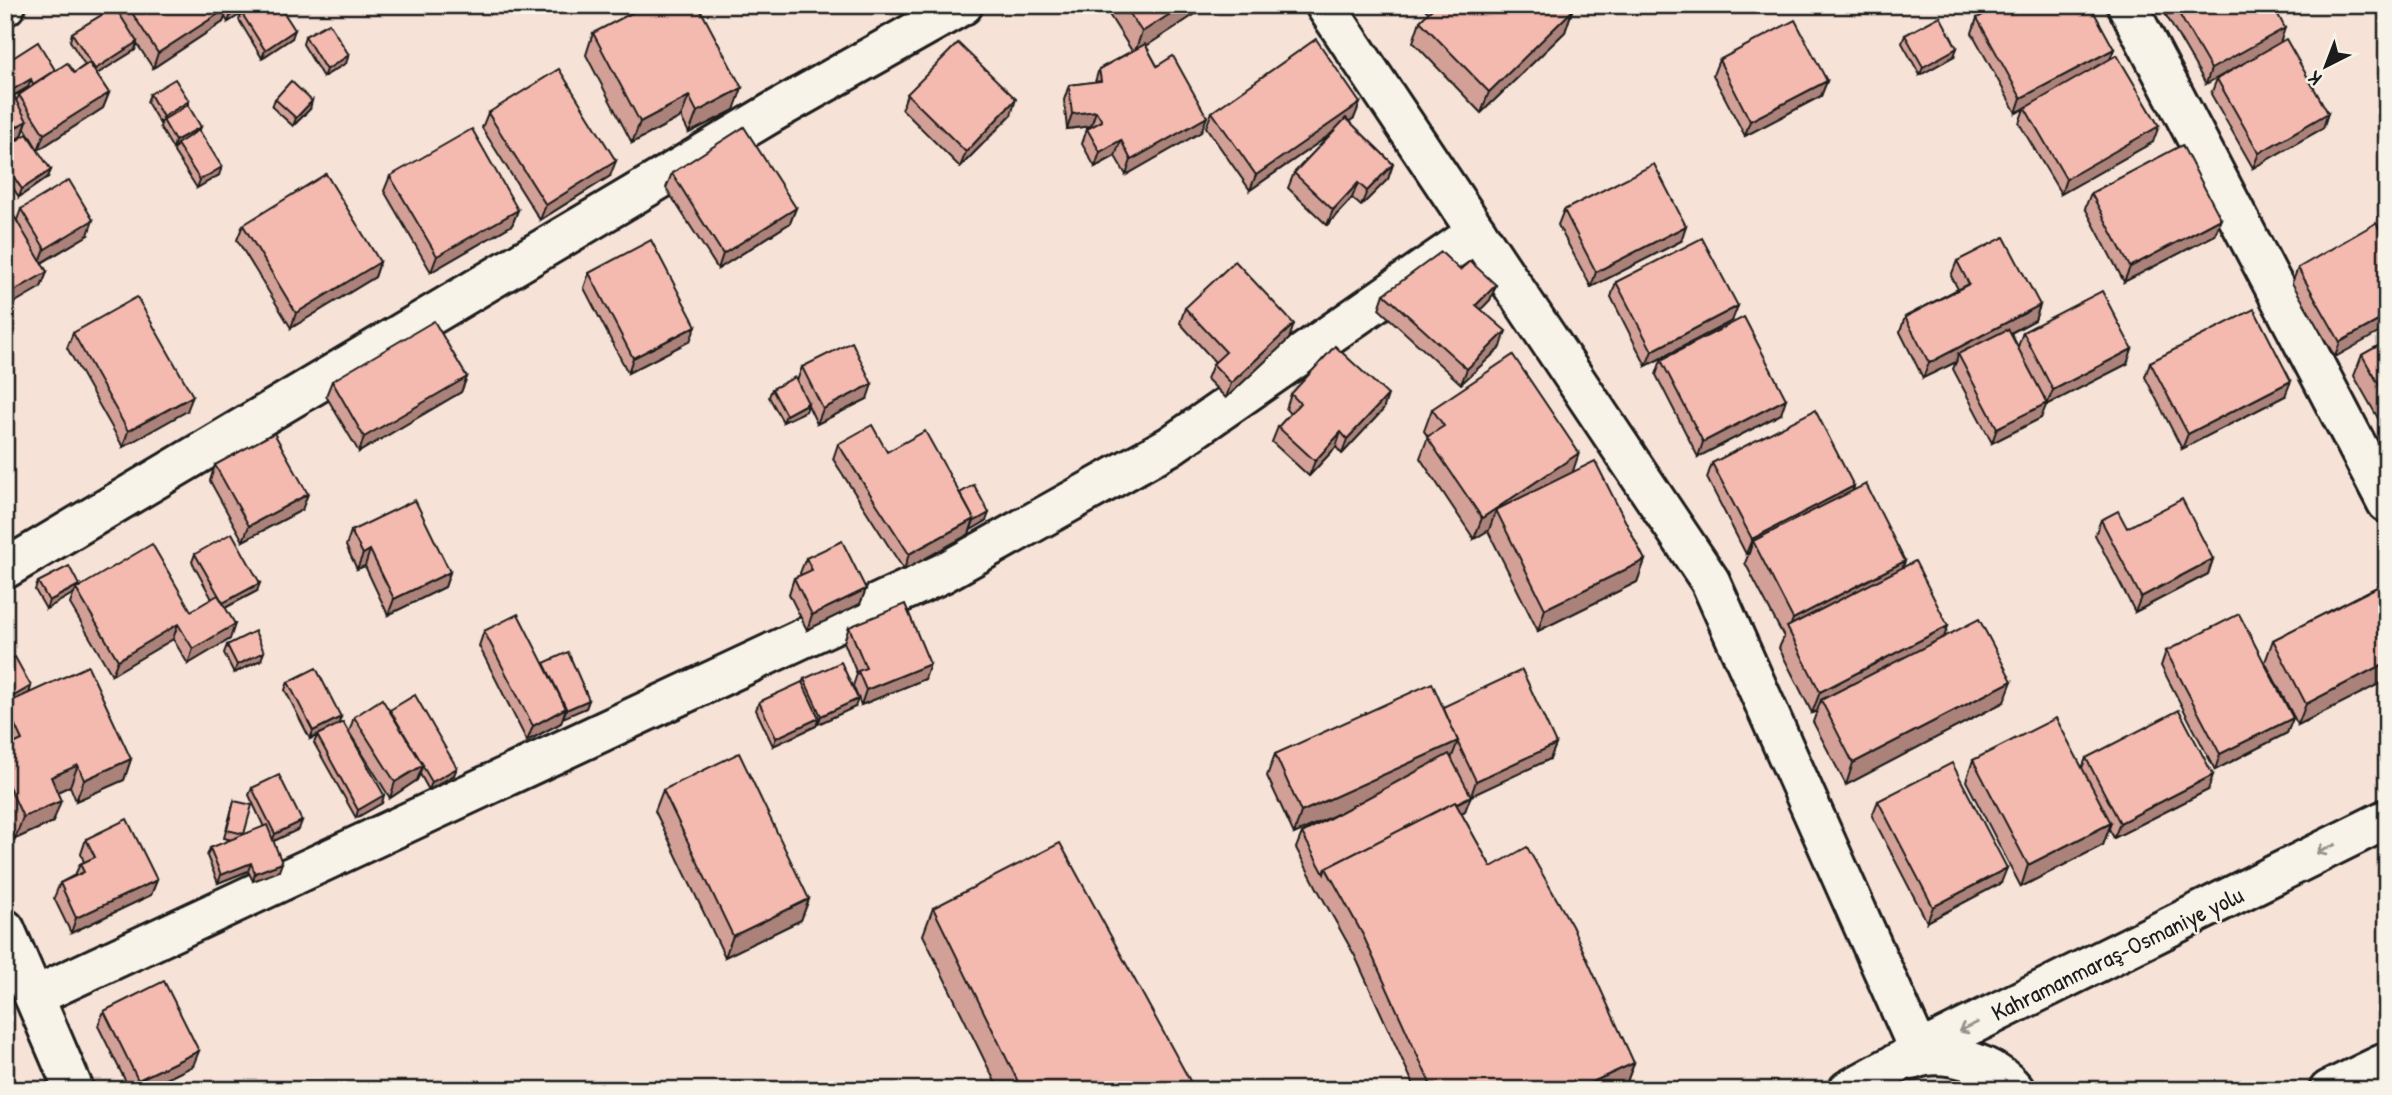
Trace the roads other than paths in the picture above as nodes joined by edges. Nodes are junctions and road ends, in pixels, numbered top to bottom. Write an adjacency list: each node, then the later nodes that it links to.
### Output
1 (962, 5): 6 (main road)
2 (1325, 5): 4 (main road)
3 (2127, 5): 5 (main road)
4 (1477, 232): 9 (main road); 11 (main road)
5 (2387, 503)
6 (5, 569)
7 (2387, 819): 11 (main road, Kahramanmaraş-Osmaniye yolu, one-way to 11)
8 (5, 929): 9 (main road)
9 (35, 996): 12 (main road)
10 (2387, 1062): 15 (main road)
11 (1890, 1070): 13 (main road, Kahramanmaraş-Osmaniye yolu); 14 (main road)
12 (74, 1090)
13 (1849, 1090)
14 (2015, 1090)
15 (2329, 1090)

